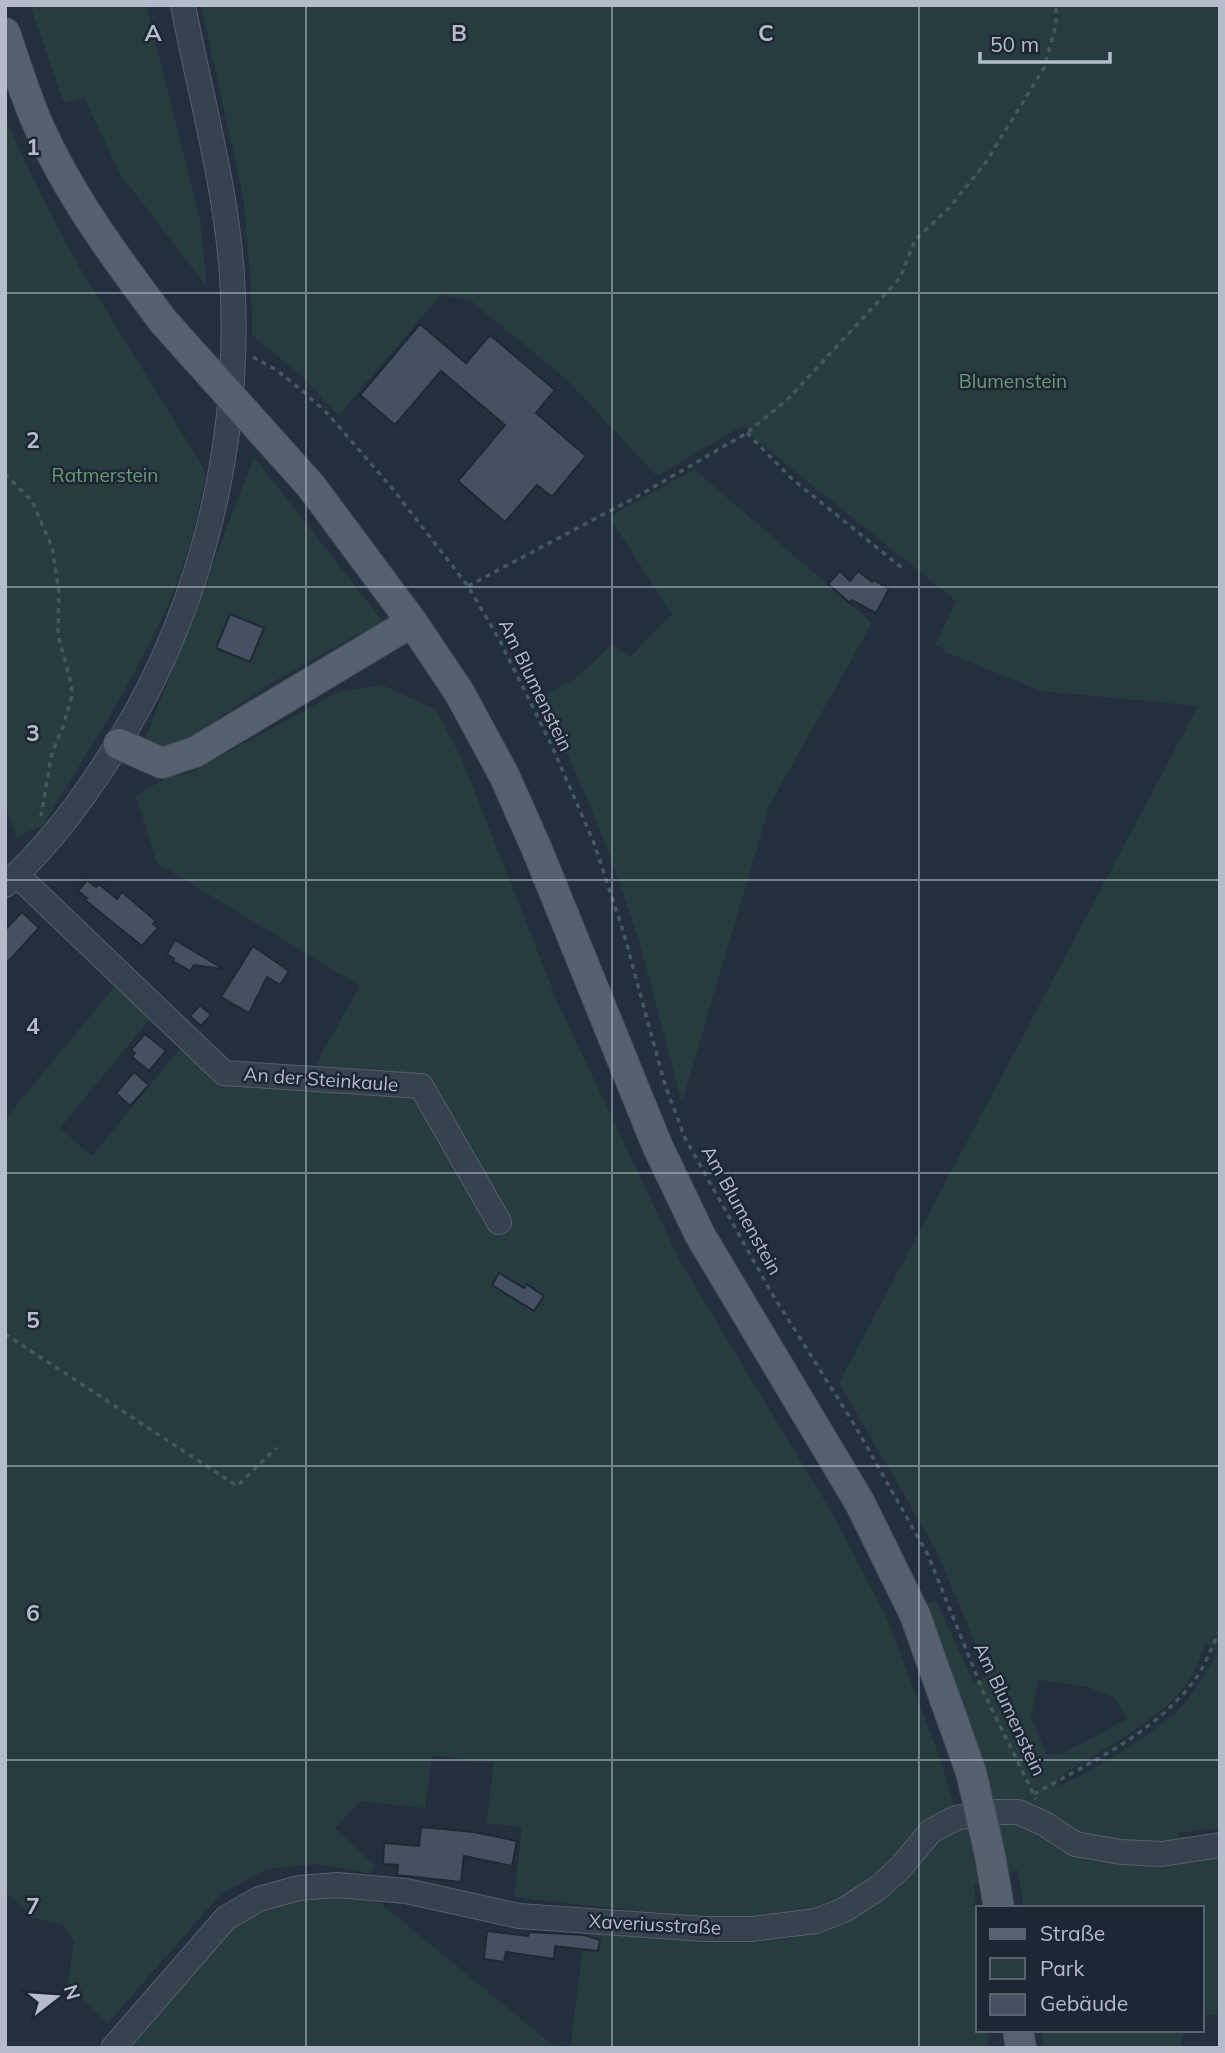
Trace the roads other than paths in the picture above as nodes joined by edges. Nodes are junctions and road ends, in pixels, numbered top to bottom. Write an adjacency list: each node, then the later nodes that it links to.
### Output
1 (183, 5): 4 (street)
2 (5, 33): 3 (main road, bridge)
3 (412, 622): 4 (main road); 8 (main road, bridge)
4 (120, 744): 5 (street)
5 (11, 880): 6 (street, An der Steinkaule)
6 (499, 1222)
7 (1220, 1845): 9 (street, Xaveriusstraße)
8 (999, 1906)
9 (118, 2042)

